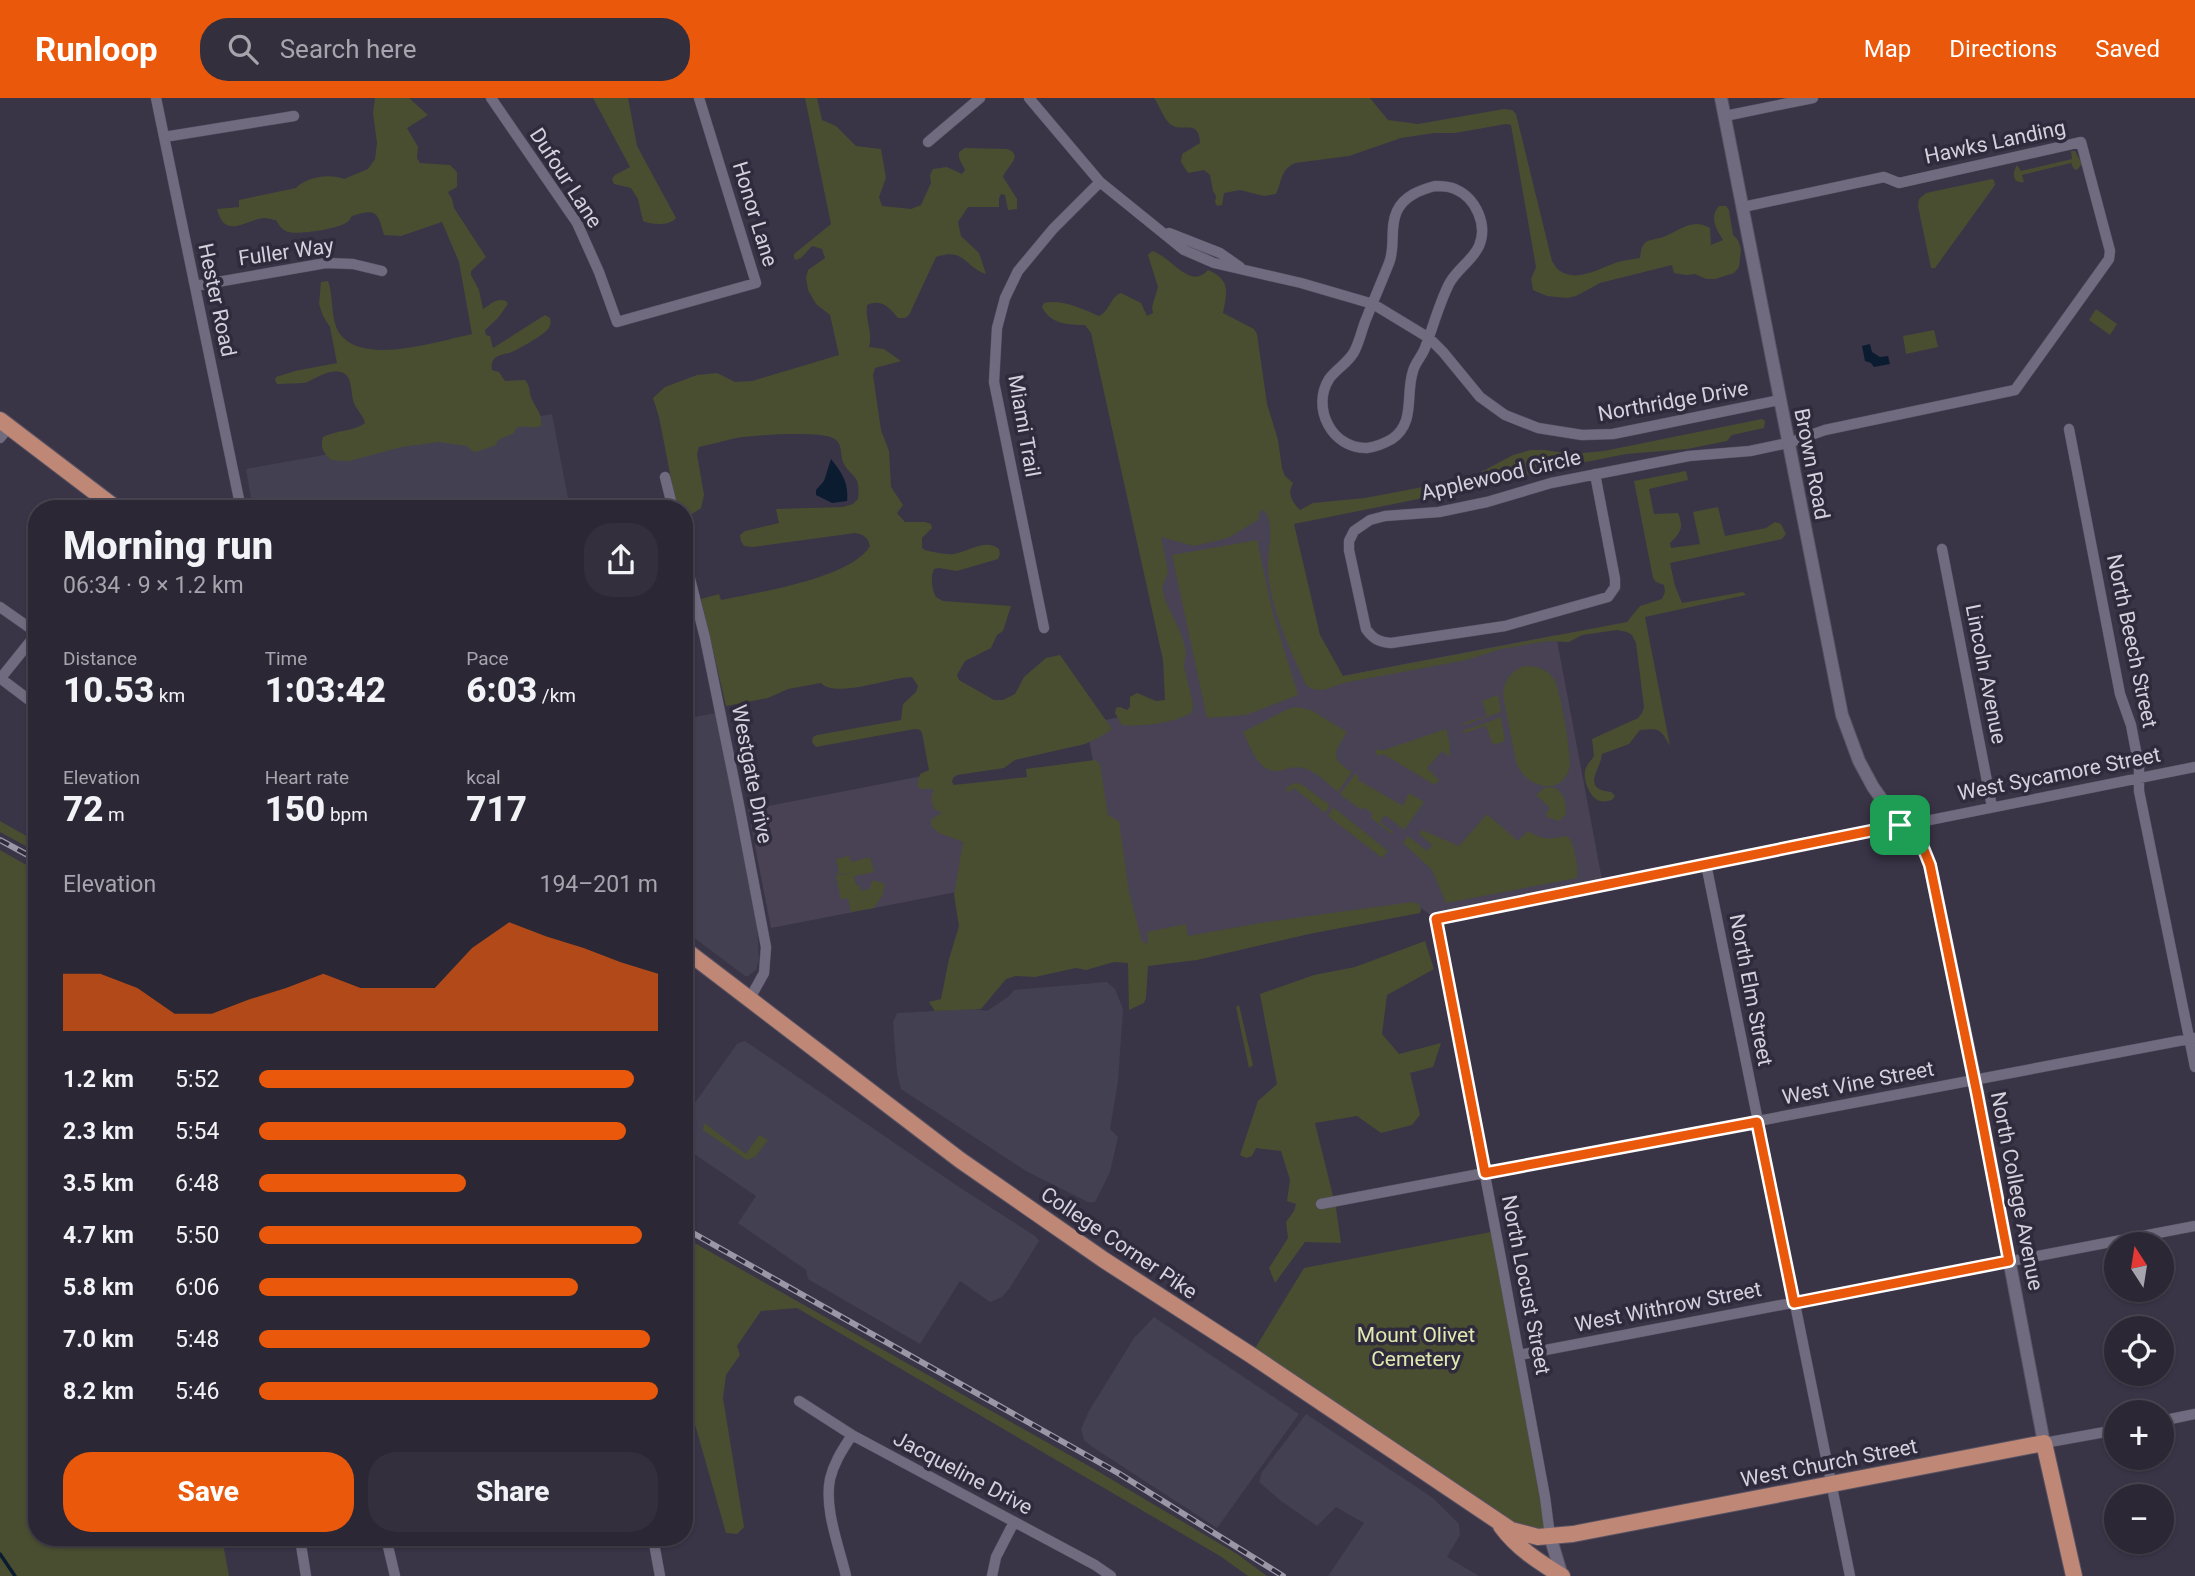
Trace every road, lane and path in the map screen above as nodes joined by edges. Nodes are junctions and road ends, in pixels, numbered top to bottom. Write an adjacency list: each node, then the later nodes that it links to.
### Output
1 (156, 98): 10 (street, Hester Road)
2 (491, 98): 17 (street, Dufour Lane)
3 (699, 98): 17 (street, Honor Lane)
4 (980, 98): 11 (street)
5 (1029, 98): 12 (street, Northridge Drive)
6 (1721, 98): 9 (street, Brown Road)
7 (1813, 98): 9 (street)
8 (294, 116): 10 (street)
9 (1725, 116): 13 (street, Brown Road)
10 (164, 137): 15 (street, Hester Road)
11 (928, 142)
12 (1100, 182): 16 (street, Northridge Drive); 32 (street, Miami Trail)
13 (1743, 207): 19 (street, Brown Road); 22 (street, Hawks Landing)
14 (382, 271): 15 (street, Fuller Way)
15 (195, 286): 26 (street, Hester Road)
16 (1373, 304): 18 (street, Northridge Drive); 18 (street); 18 (street)
17 (617, 322)
18 (1429, 338): 19 (street, Northridge Drive)
19 (1780, 400): 22 (street, Brown Road)
20 (3, 428): 25 (highway)
21 (2069, 429): 37 (street, North Beech Street)
22 (1788, 443): 23 (street, Applewood Circle); 39 (street, Brown Road)
23 (1595, 474): 23 (street, Applewood Circle)
24 (665, 477): 27 (street)
25 (104, 500)
26 (239, 500)
27 (671, 500)
28 (1942, 549): 38 (street, Lincoln Avenue)
29 (693, 591): 43 (street, Westgate Drive)
30 (0, 607): 31 (street)
31 (28, 627)
32 (1044, 628)
33 (28, 644): 34 (street)
34 (0, 678): 35 (street)
35 (28, 699)
36 (2195, 767): 37 (street, West Sycamore Street)
37 (2139, 778): 38 (street, West Sycamore Street); 44 (street, North Beech Street)
38 (1992, 807): 39 (street, West Sycamore Street)
39 (1900, 825): 40 (street, West Sycamore Street); 46 (street, North College Avenue)
40 (1706, 864): 41 (street, West Sycamore Street); 47 (street, North Elm Street)
41 (1436, 919): 48 (street, North Locust Street)
42 (693, 956): 43 (highway, College Corner Pike)
43 (749, 1000): 62 (highway, College Corner Pike)
44 (2192, 1039): 45 (street, North Beech Street); 46 (street, West Vine Street)
45 (2195, 1067)
46 (1975, 1080): 47 (street, West Vine Street); 51 (street, North College Avenue)
47 (1757, 1122): 48 (street, West Vine Street); 52 (street, North Elm Street)
48 (1485, 1173): 49 (street, West Vine Street); 53 (street, North Locust Street)
49 (1321, 1204)
50 (2195, 1226): 51 (street, West Withrow Street)
51 (2009, 1261): 52 (street, West Withrow Street); 59 (street, North College Avenue)
52 (1794, 1303): 53 (street, West Withrow Street); 60 (street, North Elm Street)
53 (1519, 1355): 63 (street, North Locust Street)
54 (799, 1401): 58 (street, Jacqueline Drive)
55 (2195, 1414): 56 (street)
56 (2174, 1418)
57 (2104, 1432): 59 (street, West Church Street)
58 (852, 1435): 61 (street, Jacqueline Drive); 70 (street)
59 (2044, 1443): 60 (highway, West Church Street); 75 (highway, North College Avenue)
60 (1831, 1484): 63 (highway, West Church Street); 74 (street, North Elm Street)
61 (1014, 1522): 71 (street); 72 (street, Jacqueline Drive)
62 (1498, 1522): 63 (highway, College Corner Pike); 73 (highway)
63 (1550, 1536): 73 (street, North Locust Street)
64 (301, 1546): 67 (street)
65 (388, 1546): 68 (street)
66 (654, 1546): 69 (street)
67 (306, 1576)
68 (396, 1576)
69 (660, 1576)
70 (846, 1576)
71 (992, 1576)
72 (1111, 1576)
73 (1562, 1576)
74 (1850, 1576)
75 (2074, 1576)

